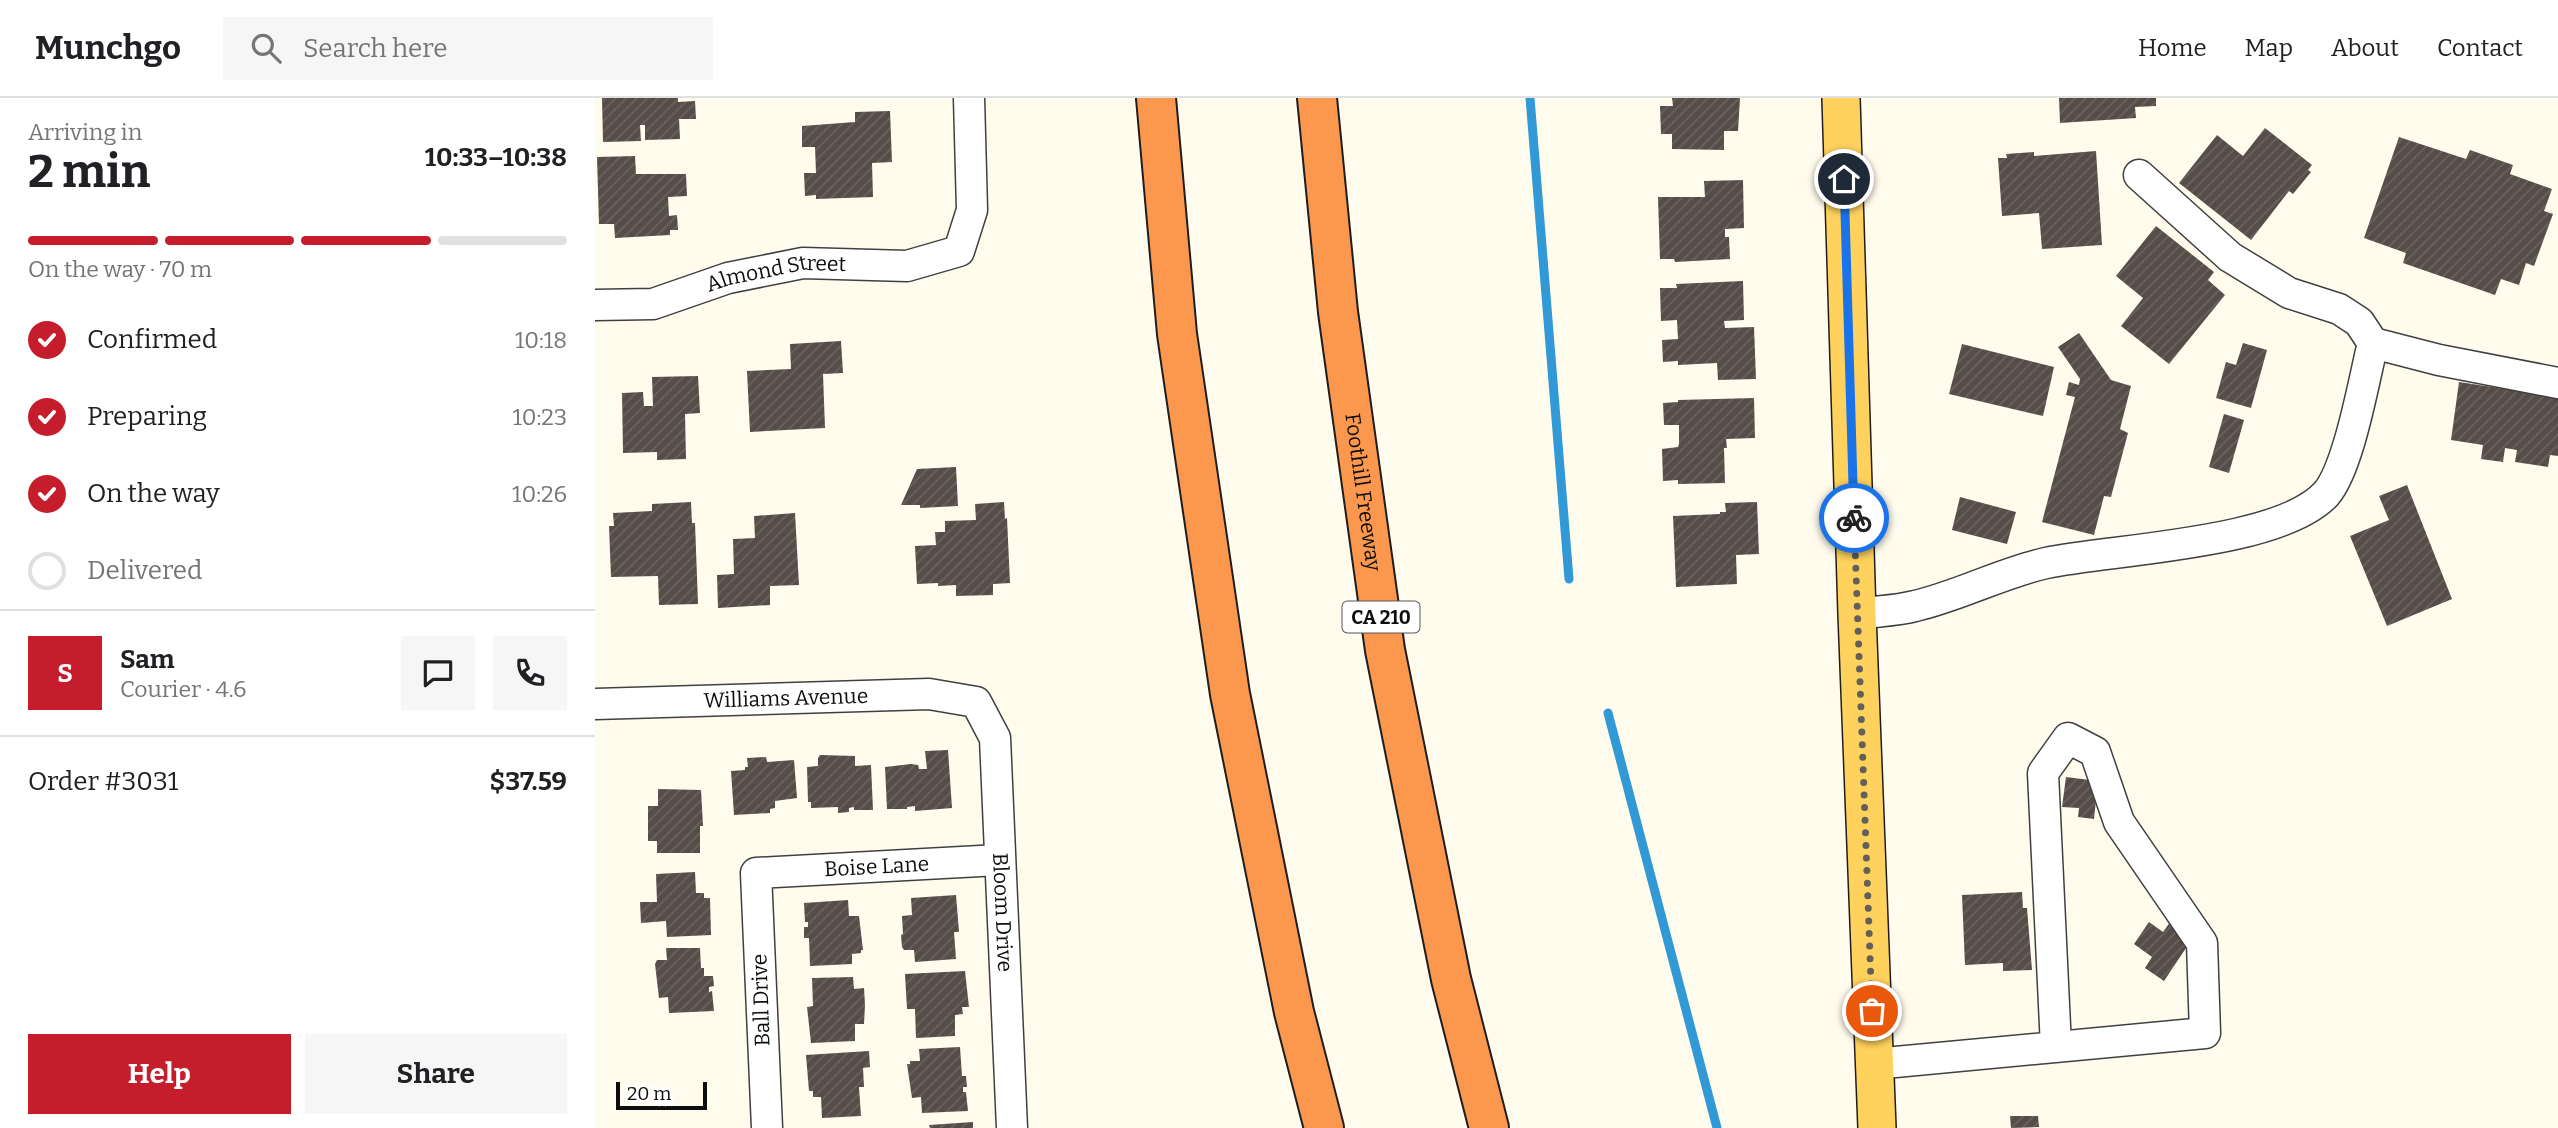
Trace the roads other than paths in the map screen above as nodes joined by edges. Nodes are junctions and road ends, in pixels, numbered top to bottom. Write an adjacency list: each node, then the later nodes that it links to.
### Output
1 (969, 98): 6 (street, Almond Street)
2 (1156, 98): 18 (highway)
3 (1317, 98): 19 (highway, Foothill Freeway / CA 210)
4 (1842, 98): 9 (main road)
5 (2139, 175): 7 (street)
6 (595, 305)
7 (2373, 342): 8 (street); 9 (street)
8 (2558, 383)
9 (1857, 614): 15 (main road)
10 (976, 702): 11 (street, Williams Avenue); 12 (street, Bloom Drive)
11 (595, 704)
12 (999, 860): 13 (street, Boise Lane); 17 (street, Bloom Drive)
13 (756, 873): 16 (street, Ball Drive)
14 (2056, 1047): 14 (street); 15 (street)
15 (1874, 1064): 20 (main road)
16 (767, 1128)
17 (1012, 1128)
18 (1324, 1128)
19 (1489, 1128)
20 (1877, 1128)

